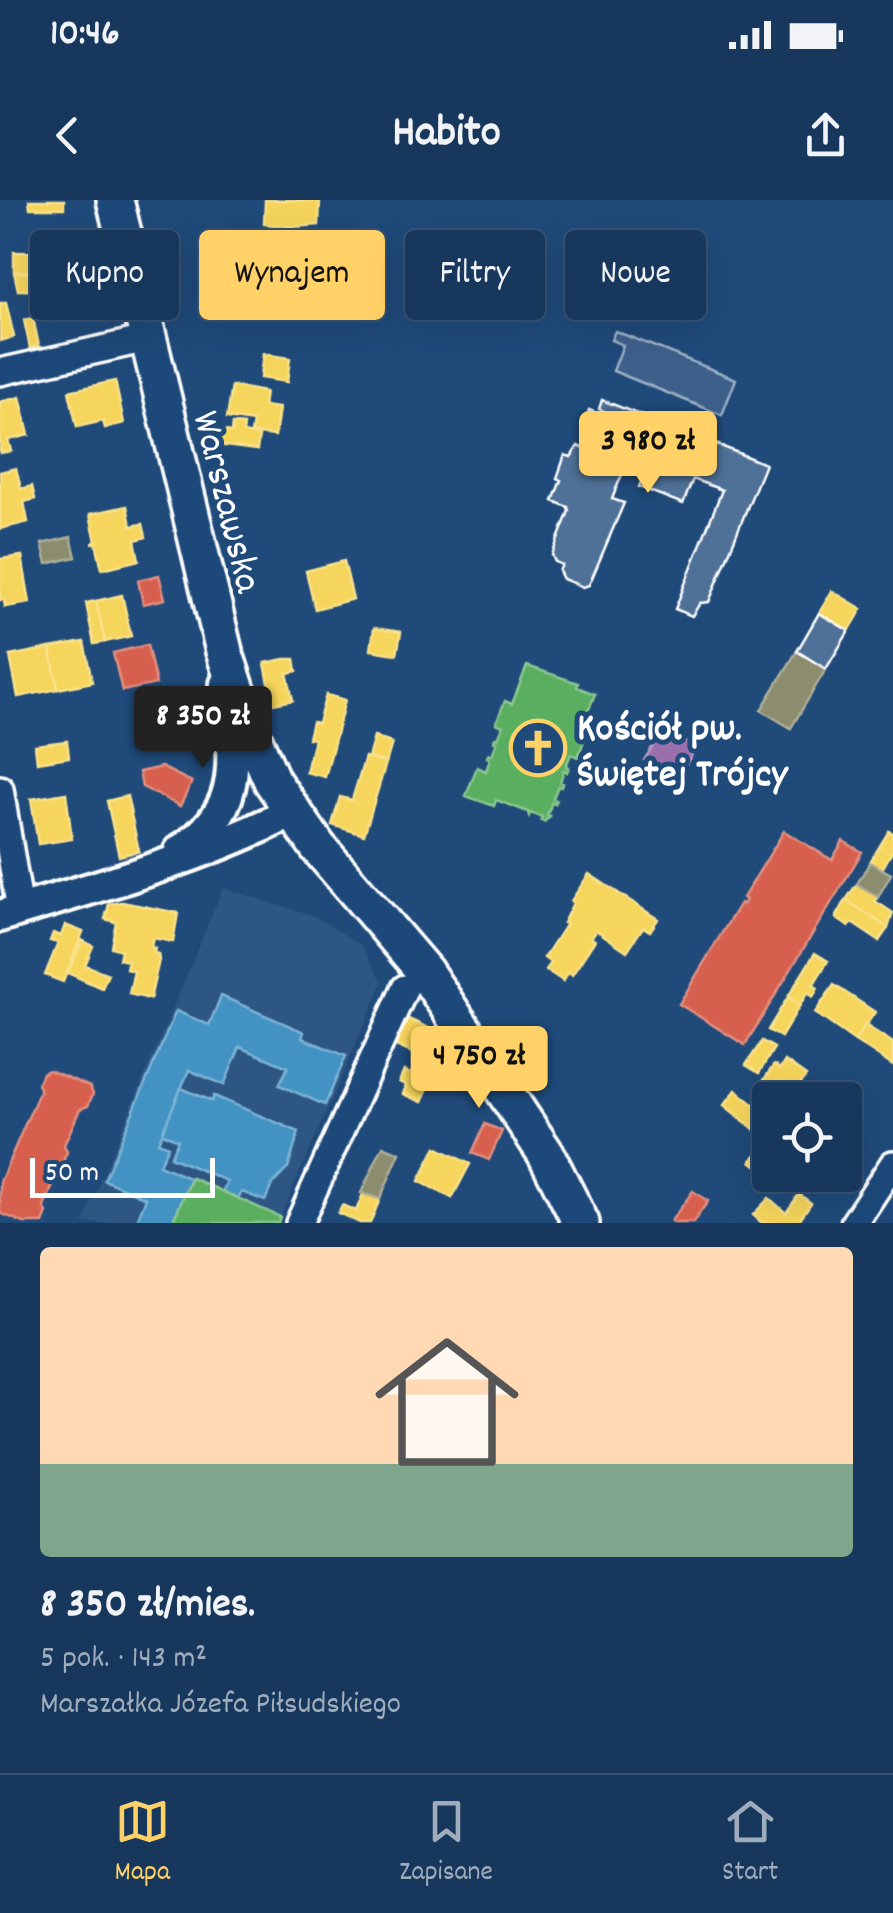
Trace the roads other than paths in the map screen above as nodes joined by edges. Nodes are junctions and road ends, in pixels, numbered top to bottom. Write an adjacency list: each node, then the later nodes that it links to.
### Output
1 (115, 200): 2 (main road, Warszawska)
2 (147, 339): 3 (street); 4 (main road, Warszawska)
3 (0, 372)
4 (224, 651): 6 (main road, Warszawska); 7 (street)
5 (0, 789): 8 (street)
6 (292, 812): 7 (street); 12 (main road, Warszawska)
7 (140, 876): 8 (street)
8 (10, 913)
9 (405, 988): 11 (street)
10 (893, 1164): 13 (street)
11 (299, 1223)
12 (580, 1223)
13 (854, 1223)

